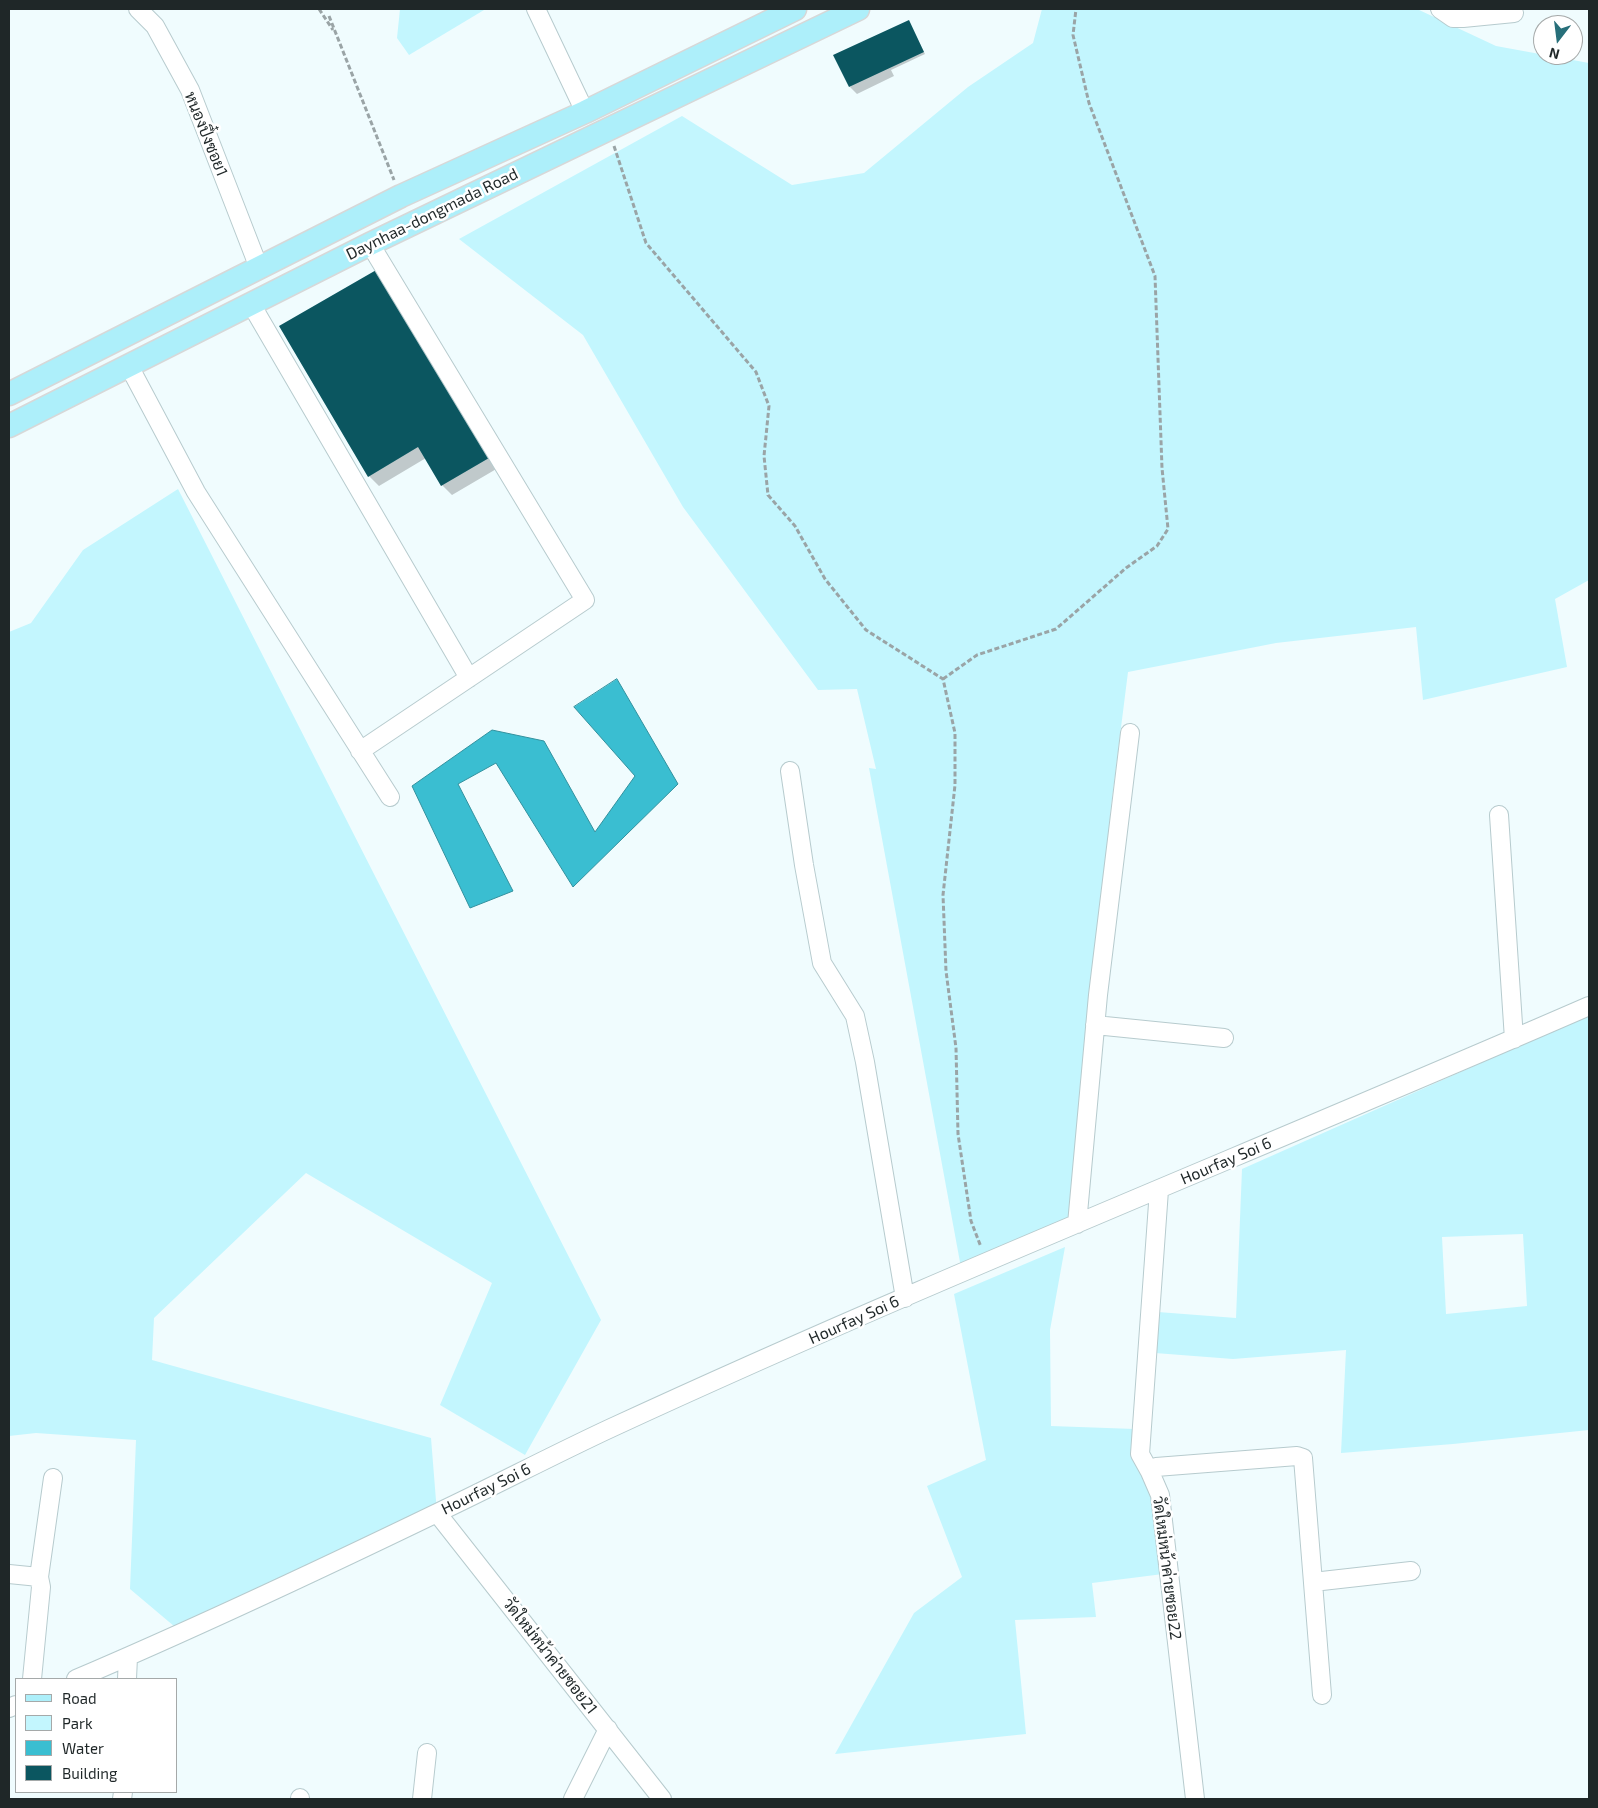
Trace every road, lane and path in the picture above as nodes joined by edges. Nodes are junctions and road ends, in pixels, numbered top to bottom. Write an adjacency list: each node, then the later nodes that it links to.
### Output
1 (138, 9): 15 (street, หนองปึ๋งซอย1)
2 (319, 9): 10 (path)
3 (536, 9): 11 (street)
4 (793, 9): 11 (main road, Daynhaa-dongmada Road)
5 (858, 9): 12 (main road, Daynhaa-dongmada Road)
6 (1076, 9): 23 (path)
7 (1440, 9): 8 (street)
8 (1514, 13)
9 (329, 16): 10 (path)
10 (338, 39): 13 (path)
11 (585, 112): 13 (main road, Daynhaa-dongmada Road)
12 (609, 130): 14 (main road, Daynhaa-dongmada Road); 23 (path)
13 (401, 196): 15 (main road, Daynhaa-dongmada Road)
14 (370, 244): 17 (main road, Daynhaa-dongmada Road); 22 (street)
15 (259, 268): 16 (main road, Daynhaa-dongmada Road)
16 (212, 292): 18 (main road); 20 (main road, Daynhaa-dongmada Road)
17 (251, 304): 18 (main road, Daynhaa-dongmada Road); 22 (street)
18 (227, 316): 19 (main road, Daynhaa-dongmada Road)
19 (129, 366): 21 (main road, Daynhaa-dongmada Road); 25 (street)
20 (9, 394)
21 (9, 426)
22 (469, 678): 25 (street)
23 (943, 678): 35 (path)
24 (1130, 733): 30 (street)
25 (360, 751): 27 (street)
26 (790, 771): 36 (street)
27 (390, 796)
28 (1498, 815): 32 (street)
29 (1589, 1006): 32 (street, Hourfay Soi 6)
30 (1095, 1024): 31 (street); 34 (street)
31 (1224, 1038)
32 (1514, 1039): 33 (street, Hourfay Soi 6)
33 (1159, 1190): 34 (street, Hourfay Soi 6); 37 (street, วัดใหม่หน้าค่ายซอย22)
34 (1077, 1224): 35 (street, Hourfay Soi 6)
35 (986, 1261): 36 (street, Hourfay Soi 6)
36 (905, 1298): 39 (street, Hourfay Soi 6)
37 (1150, 1472): 43 (street); 54 (street, วัดใหม่หน้าค่ายซอย22)
38 (53, 1478): 42 (street)
39 (437, 1513): 44 (street, Hourfay Soi 6); 49 (street, วัดใหม่หน้าค่ายซอย21)
40 (1411, 1571): 43 (street)
41 (9, 1574): 42 (street)
42 (39, 1577): 45 (street)
43 (1313, 1582): 48 (street)
44 (128, 1657): 46 (street, Hourfay Soi 6); 47 (street)
45 (32, 1678)
46 (78, 1678)
47 (127, 1678)
48 (1322, 1695)
49 (608, 1729): 52 (street); 53 (street, วัดใหม่หน้าค่ายซอย21)
50 (427, 1753): 51 (street)
51 (422, 1799)
52 (573, 1799)
53 (662, 1799)
54 (1195, 1799)

